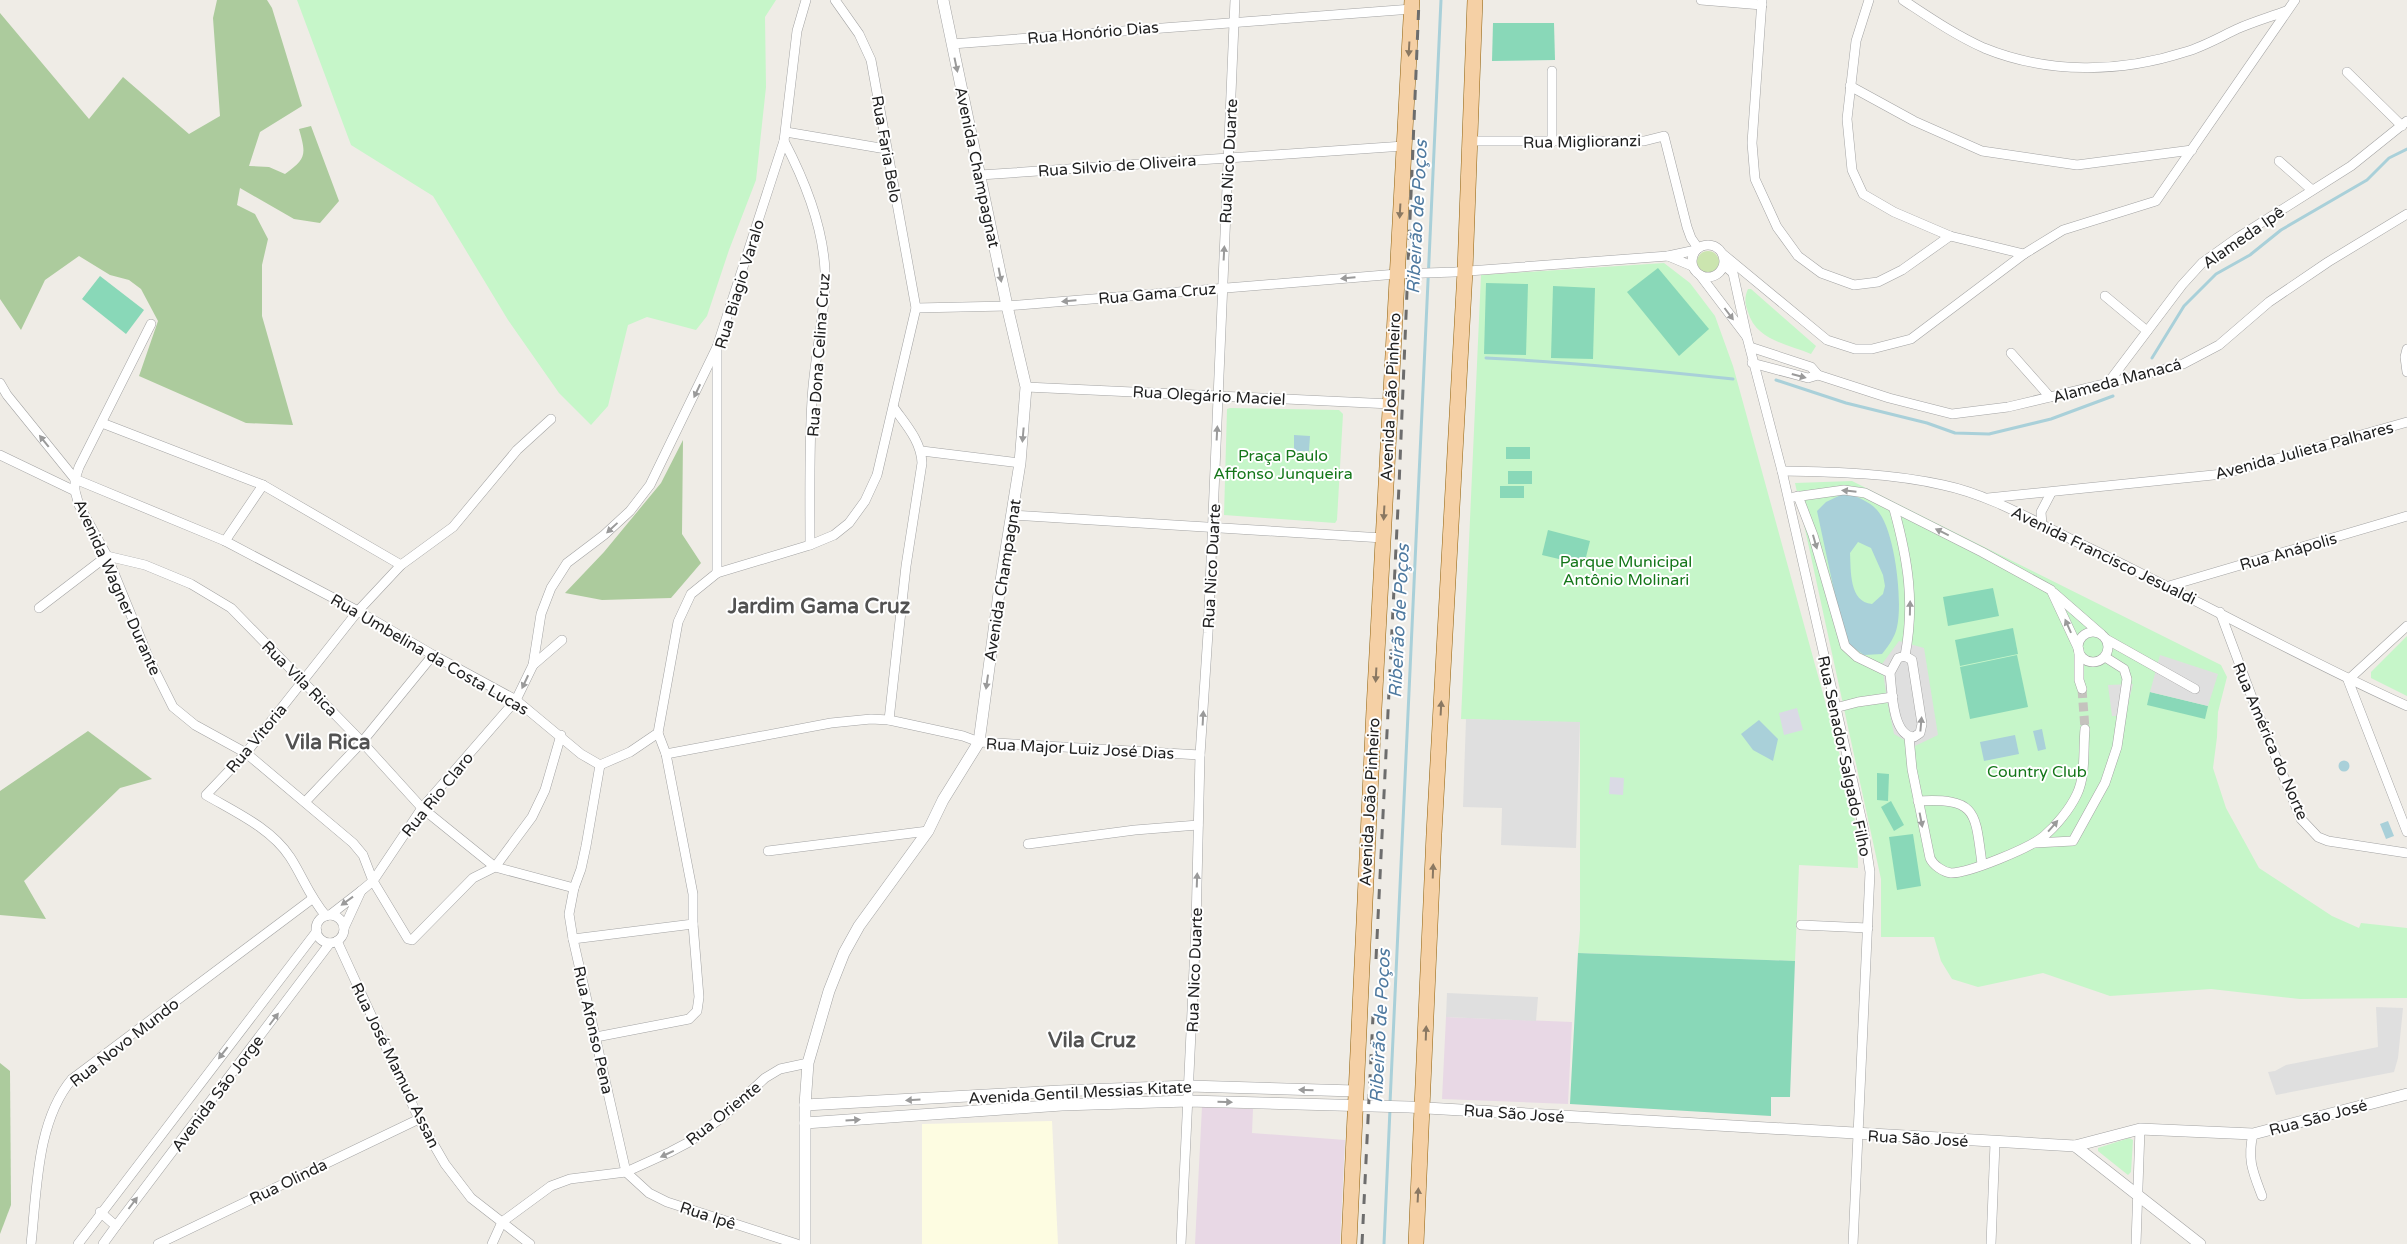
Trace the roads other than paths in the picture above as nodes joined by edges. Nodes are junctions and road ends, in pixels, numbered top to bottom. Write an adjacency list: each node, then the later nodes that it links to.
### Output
1 (806, 0): 19 (street, Rua Biagio Varalo)
2 (835, 0): 24 (street, Rua Faria Belo)
3 (943, 0): 14 (street, Avenida Champagnat)
4 (1235, 0): 13 (street, Rua Nico Duarte)
5 (1475, 0): 20 (main road)
6 (1701, 0): 10 (street)
7 (1869, 0): 17 (street)
8 (1903, 0): 12 (street)
9 (2295, 0): 12 (street)
10 (1762, 2): 31 (street)
11 (1412, 4): 13 (street, Rua Honório Dias); 23 (main road, Avenida João Pinheiro, one-way to 23)
12 (2287, 11): 25 (street)
13 (1234, 21): 14 (street, Rua Honório Dias); 26 (street, Rua Nico Duarte)
14 (952, 44): 28 (street, Avenida Champagnat, one-way to 28)
15 (1552, 71): 22 (street)
16 (2347, 72): 18 (street)
17 (1850, 86): 25 (street); 31 (street)
18 (2404, 123): 29 (street, Alameda Ipê)
19 (786, 132): 21 (street, Rua Biagio Varalo); 24 (street)
20 (1470, 141): 22 (street, Rua Miglioranzi); 37 (main road)
21 (784, 142): 47 (street, Rua Biagio Varalo); 84 (street, Rua Dona Celina Cruz)
22 (1552, 142): 32 (street, Rua Miglioranzi)
23 (1404, 146): 26 (street, Rua Silvio de Oliveira); 38 (main road, Avenida João Pinheiro, one-way to 38)
24 (886, 149): 43 (street, Rua Faria Belo)
25 (2192, 150): 33 (street)
26 (1228, 157): 28 (street, Rua Silvio de Oliveira); 40 (street, Rua Nico Duarte, one-way to 26)
27 (2279, 161): 29 (street)
28 (980, 175): 42 (street, Avenida Champagnat, one-way to 42)
29 (2312, 190): 45 (street, Alameda Ipê)
30 (2407, 214): 55 (street, Alameda Manacá)
31 (1950, 236): 33 (street)
32 (1697, 249): 34 (street, Rua Gama Cruz); 35 (street); 36 (street)
33 (2024, 254): 35 (street)
34 (1668, 256): 36 (street); 37 (street, Rua Gama Cruz)
35 (1724, 260): 39 (street); 46 (street, Rua Senador Salgado Filho)
36 (1692, 266): 39 (street)
37 (1465, 271): 38 (street, Rua Gama Cruz); 155 (main road, one-way to 37)
38 (1397, 274): 40 (street, Rua Gama Cruz, one-way to 40); 61 (main road, Avenida João Pinheiro)
39 (1700, 275): 46 (street, one-way to 46)
40 (1222, 288): 42 (street, Rua Gama Cruz, one-way to 42); 58 (street, Rua Nico Duarte)
41 (2105, 296): 45 (street)
42 (1007, 306): 43 (street, Rua Gama Cruz); 56 (street, Avenida Champagnat)
43 (916, 308): 62 (street)
44 (151, 324): 65 (street, Avenida Wagner Durante)
45 (2147, 331): 55 (street, Alameda Ipê)
46 (1747, 337): 48 (street, Rua Senador Salgado Filho)
47 (718, 346): 87 (street, Rua Biagio Varalo); 100 (street, one-way to 100)
48 (1750, 347): 51 (street, Rua Senador Salgado Filho); 53 (street, Alameda Manacá)
49 (2407, 349): 52 (street)
50 (2011, 353): 59 (street)
51 (1752, 363): 53 (street, Alameda Manacá, one-way to 53); 69 (street, Rua Senador Salgado Filho)
52 (2407, 372)
53 (1818, 375): 59 (street, Alameda Manacá)
54 (0, 383): 57 (street)
55 (2108, 383): 59 (street, Alameda Manacá)
56 (1026, 387): 58 (street, Rua Olegário Maciel); 68 (street, Avenida Champagnat, one-way to 68)
57 (7, 395): 60 (street); 70 (street, one-way to 57)
58 (1219, 395): 61 (street, Rua Olegário Maciel); 81 (street, Rua Nico Duarte, one-way to 58)
59 (2050, 398)
60 (0, 402)
61 (1391, 404): 82 (main road, Avenida João Pinheiro, one-way to 82)
62 (894, 408): 66 (street); 84 (street)
63 (552, 419): 86 (street, Rua Vitoria)
64 (2407, 422): 73 (street, Avenida Julieta Palhares)
65 (102, 423): 70 (street, Avenida Wagner Durante); 71 (street)
66 (922, 451): 68 (street); 110 (street)
67 (0, 455): 72 (street)
68 (1020, 463): 78 (street, Avenida Champagnat)
69 (1782, 471): 75 (street, Rua Senador Salgado Filho); 76 (street, Avenida Francisco Jesualdi)
70 (75, 479): 72 (street, Avenida Wagner Durante); 83 (street, Rua Umbelina da Costa Lucas)
71 (263, 485): 83 (street); 86 (street)
72 (75, 491): 85 (street, Avenida Wagner Durante)
73 (2052, 493): 76 (street, Avenida Julieta Palhares); 80 (street)
74 (1798, 496): 75 (street); 77 (street, one-way to 74); 101 (street, one-way to 101)
75 (1787, 498): 109 (street, Rua Senador Salgado Filho)
76 (1988, 498): 80 (street, Avenida Francisco Jesualdi)
77 (1894, 508): 89 (street, one-way to 77); 98 (street, one-way to 77)
78 (1012, 515): 81 (street); 116 (street, Avenida Champagnat, one-way to 116)
79 (2407, 516): 88 (street, Rua Anápolis)
80 (2042, 525): 88 (street, Avenida Francisco Jesualdi)
81 (1212, 529): 82 (street); 119 (street, Rua Nico Duarte, one-way to 81)
82 (1383, 538): 150 (main road, Avenida João Pinheiro, one-way to 150)
83 (224, 541): 91 (street, Rua Umbelina da Costa Lucas)
84 (810, 545): 87 (street)
85 (107, 556): 90 (street); 103 (street, Rua Vila Rica); 117 (street, Avenida Wagner Durante)
86 (401, 565): 91 (street, Rua Vitoria)
87 (717, 573): 112 (street)
88 (2169, 586): 92 (street, Avenida Francisco Jesualdi)
89 (2051, 590): 94 (street); 96 (street, one-way to 89)
90 (38, 608)
91 (358, 611): 97 (street, Rua Umbelina da Costa Lucas); 103 (street, Rua Vitoria)
92 (2220, 612): 102 (street, Avenida Francisco Jesualdi); 130 (street, Rua América do Norte)
93 (2407, 626): 102 (street)
94 (2104, 637): 96 (street); 99 (street); 105 (street)
95 (562, 640): 100 (street)
96 (2079, 650): 99 (street); 104 (street)
97 (433, 655): 107 (street, Rua Umbelina da Costa Lucas); 115 (street)
98 (1905, 656): 101 (street); 114 (street, one-way to 98)
99 (2105, 657): 127 (street)
100 (533, 665): 107 (street, Rua Rio Claro, one-way to 107)
101 (1890, 672): 106 (street)
102 (2348, 680): 108 (street, Avenida Francisco Jesualdi); 126 (street)
103 (304, 681): 115 (street, Rua Vila Rica); 117 (street, Rua Vitoria)
104 (2082, 689)
105 (2195, 689)
106 (1893, 698): 109 (street); 114 (street)
107 (516, 700): 113 (street, Rua Umbelina da Costa Lucas); 123 (street, Rua Rio Claro)
108 (2407, 706)
109 (1835, 708): 141 (street, Rua Senador Salgado Filho)
110 (889, 720): 116 (street, Rua Major Luiz José Dias); 118 (street, Rua Major Luiz José Dias)
111 (2084, 729): 127 (street, one-way to 111)
112 (658, 733): 118 (street); 120 (street)
113 (560, 735): 120 (street, Rua Umbelina da Costa Lucas); 132 (street)
114 (1909, 737): 121 (street)
115 (362, 742): 122 (street); 123 (street, Rua Vila Rica)
116 (979, 742): 119 (street, Rua Major Luiz José Dias); 125 (street, Avenida Champagnat)
117 (246, 753): 122 (street, Avenida Wagner Durante); 136 (street, Rua Vitoria)
118 (666, 754): 138 (street)
119 (1200, 755): 124 (street, Rua Nico Duarte)
120 (600, 765): 134 (street, Rua Afonso Pena)
121 (1918, 801): 131 (street); 131 (street, one-way to 131)
122 (306, 802): 133 (street, Avenida Wagner Durante)
123 (422, 808): 132 (street, Rua Vila Rica); 133 (street, Rua Rio Claro)
124 (1198, 825): 128 (street); 147 (street, Rua Nico Duarte, one-way to 124)
125 (928, 831): 129 (street); 146 (street, Avenida Champagnat)
126 (2407, 832)
127 (2034, 843): 131 (street)
128 (1028, 844)
129 (768, 851)
130 (2407, 853)
131 (1982, 864)
132 (495, 866): 133 (street, Avenida Wagner Durante); 134 (street, Rua Vila Rica)
133 (373, 882): 135 (street, Rua Rio Claro)
134 (574, 888): 143 (street, Rua Afonso Pena)
135 (361, 891): 137 (street, Avenida São Jorge, one-way to 137); 140 (street, Avenida São Jorge)
136 (312, 899): 137 (street); 170 (street, Rua Novo Mundo)
137 (328, 915): 140 (street); 142 (street, Avenida São Jorge)
138 (693, 924): 143 (street); 145 (street)
139 (1801, 925): 141 (street)
140 (344, 928): 144 (street, Avenida São Jorge)
141 (1868, 928): 161 (street, Rua Senador Salgado Filho)
142 (317, 931): 144 (street); 167 (street, Avenida São Jorge, one-way to 167)
143 (573, 939): 145 (street, Rua Afonso Pena)
144 (334, 942): 157 (street, Rua José Mamud Assan); 169 (street, Avenida São Jorge, one-way to 144)
145 (596, 1037): 164 (street, Rua Afonso Pena)
146 (808, 1063): 153 (street, Avenida Champagnat); 164 (street, Rua Oriente, one-way to 164)
147 (1189, 1086): 148 (street, Avenida Gentil Messias Kitate); 150 (street, Avenida Gentil Messias Kitate, one-way to 147); 152 (street, Rua Nico Duarte)
148 (1060, 1091): 151 (street, Avenida Gentil Messias Kitate); 154 (street)
149 (2407, 1094): 160 (street, Rua São José)
150 (1354, 1098): 152 (street, Avenida Gentil Messias Kitate, one-way to 150); 155 (street, Rua São José); 179 (main road, Avenida João Pinheiro)
151 (938, 1099): 153 (street, Avenida Gentil Messias Kitate, one-way to 153); 156 (street)
152 (1188, 1101): 154 (street, Avenida Gentil Messias Kitate); 178 (street, Rua Nico Duarte)
153 (805, 1105): 158 (street, Avenida Champagnat)
154 (1062, 1105): 156 (street, Avenida Gentil Messias Kitate)
155 (1416, 1108): 161 (street, Rua São José); 180 (main road, one-way to 155)
156 (938, 1115): 158 (street, Avenida Gentil Messias Kitate, one-way to 156)
157 (419, 1119): 168 (street, Rua José Mamud Assan); 173 (street, Rua Olinda)
158 (804, 1124): 177 (street, Avenida Champagnat)
159 (2140, 1129): 160 (street, Rua São José); 163 (street, Rua São José); 165 (street)
160 (2253, 1134): 166 (street)
161 (1857, 1135): 162 (street, Rua São José); 181 (street, Rua Senador Salgado Filho)
162 (1995, 1143): 163 (street, Rua São José); 182 (street)
163 (2075, 1146): 165 (street)
164 (626, 1172): 168 (street, Rua Oriente); 176 (street, Rua Ipê)
165 (2138, 1196): 183 (street); 184 (street)
166 (2262, 1196)
167 (100, 1212): 169 (street); 171 (street, Avenida São Jorge)
168 (502, 1222): 174 (street); 175 (street, Rua José Mamud Assan)
169 (116, 1226): 172 (street, Avenida São Jorge)
170 (31, 1244)
171 (78, 1244)
172 (103, 1244)
173 (158, 1244)
174 (492, 1244)
175 (530, 1244)
176 (797, 1244)
177 (805, 1244)
178 (1181, 1244)
179 (1349, 1244)
180 (1416, 1244)
181 (1853, 1244)
182 (1991, 1244)
183 (2136, 1244)
184 (2200, 1244)

